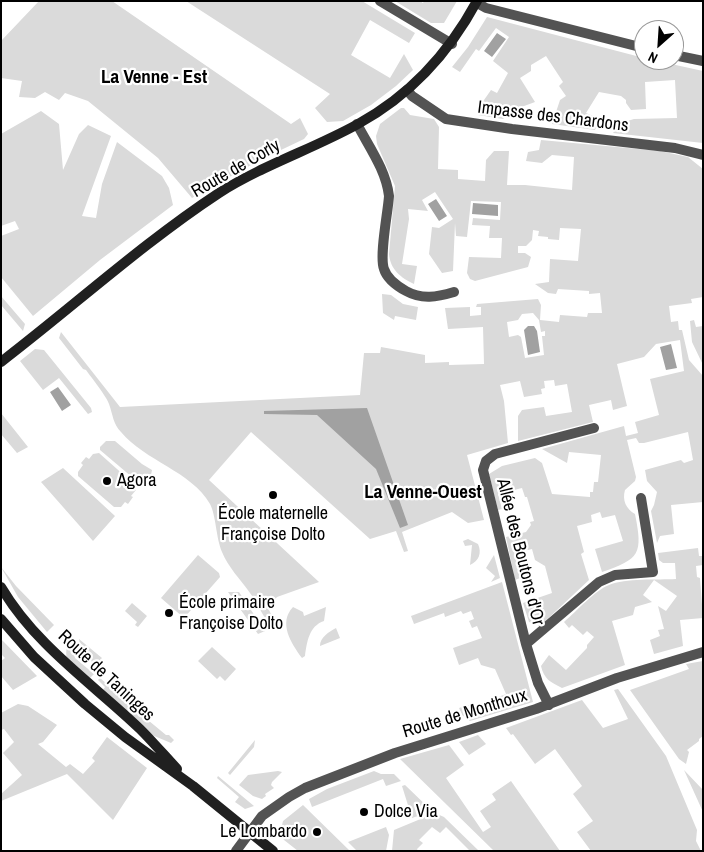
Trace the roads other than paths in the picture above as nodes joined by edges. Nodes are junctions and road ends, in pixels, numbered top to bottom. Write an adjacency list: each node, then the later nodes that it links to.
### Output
1 (380, 1): 3 (street)
2 (477, 2): 3 (main road, Route de Corly); 4 (street)
3 (452, 44): 7 (main road, Route de Corly)
4 (634, 45)
5 (684, 57): 6 (street)
6 (703, 61)
7 (407, 90): 8 (main road, Route de Corly); 9 (street, Impasse des Chardons)
8 (357, 124): 10 (street); 11 (main road, Route de Corly)
9 (703, 155)
10 (454, 292)
11 (1, 362)
12 (594, 428): 16 (street, Allée des Boutons d'Or)
13 (641, 498): 16 (street, Allée des Boutons d'Or)
14 (1, 587): 19 (main road, Route de Taninges)
15 (1, 619): 19 (main road, Route de Taninges)
16 (526, 644): 18 (street, Allée des Boutons d'Or)
17 (703, 652): 18 (street, Route de Monthoux)
18 (549, 704): 20 (street, Route de Monthoux)
19 (193, 786): 20 (main road, Route de Taninges)
20 (250, 831): 21 (street, Route de Monthoux); 22 (main road, Route de Taninges)
21 (236, 851)
22 (274, 851)

